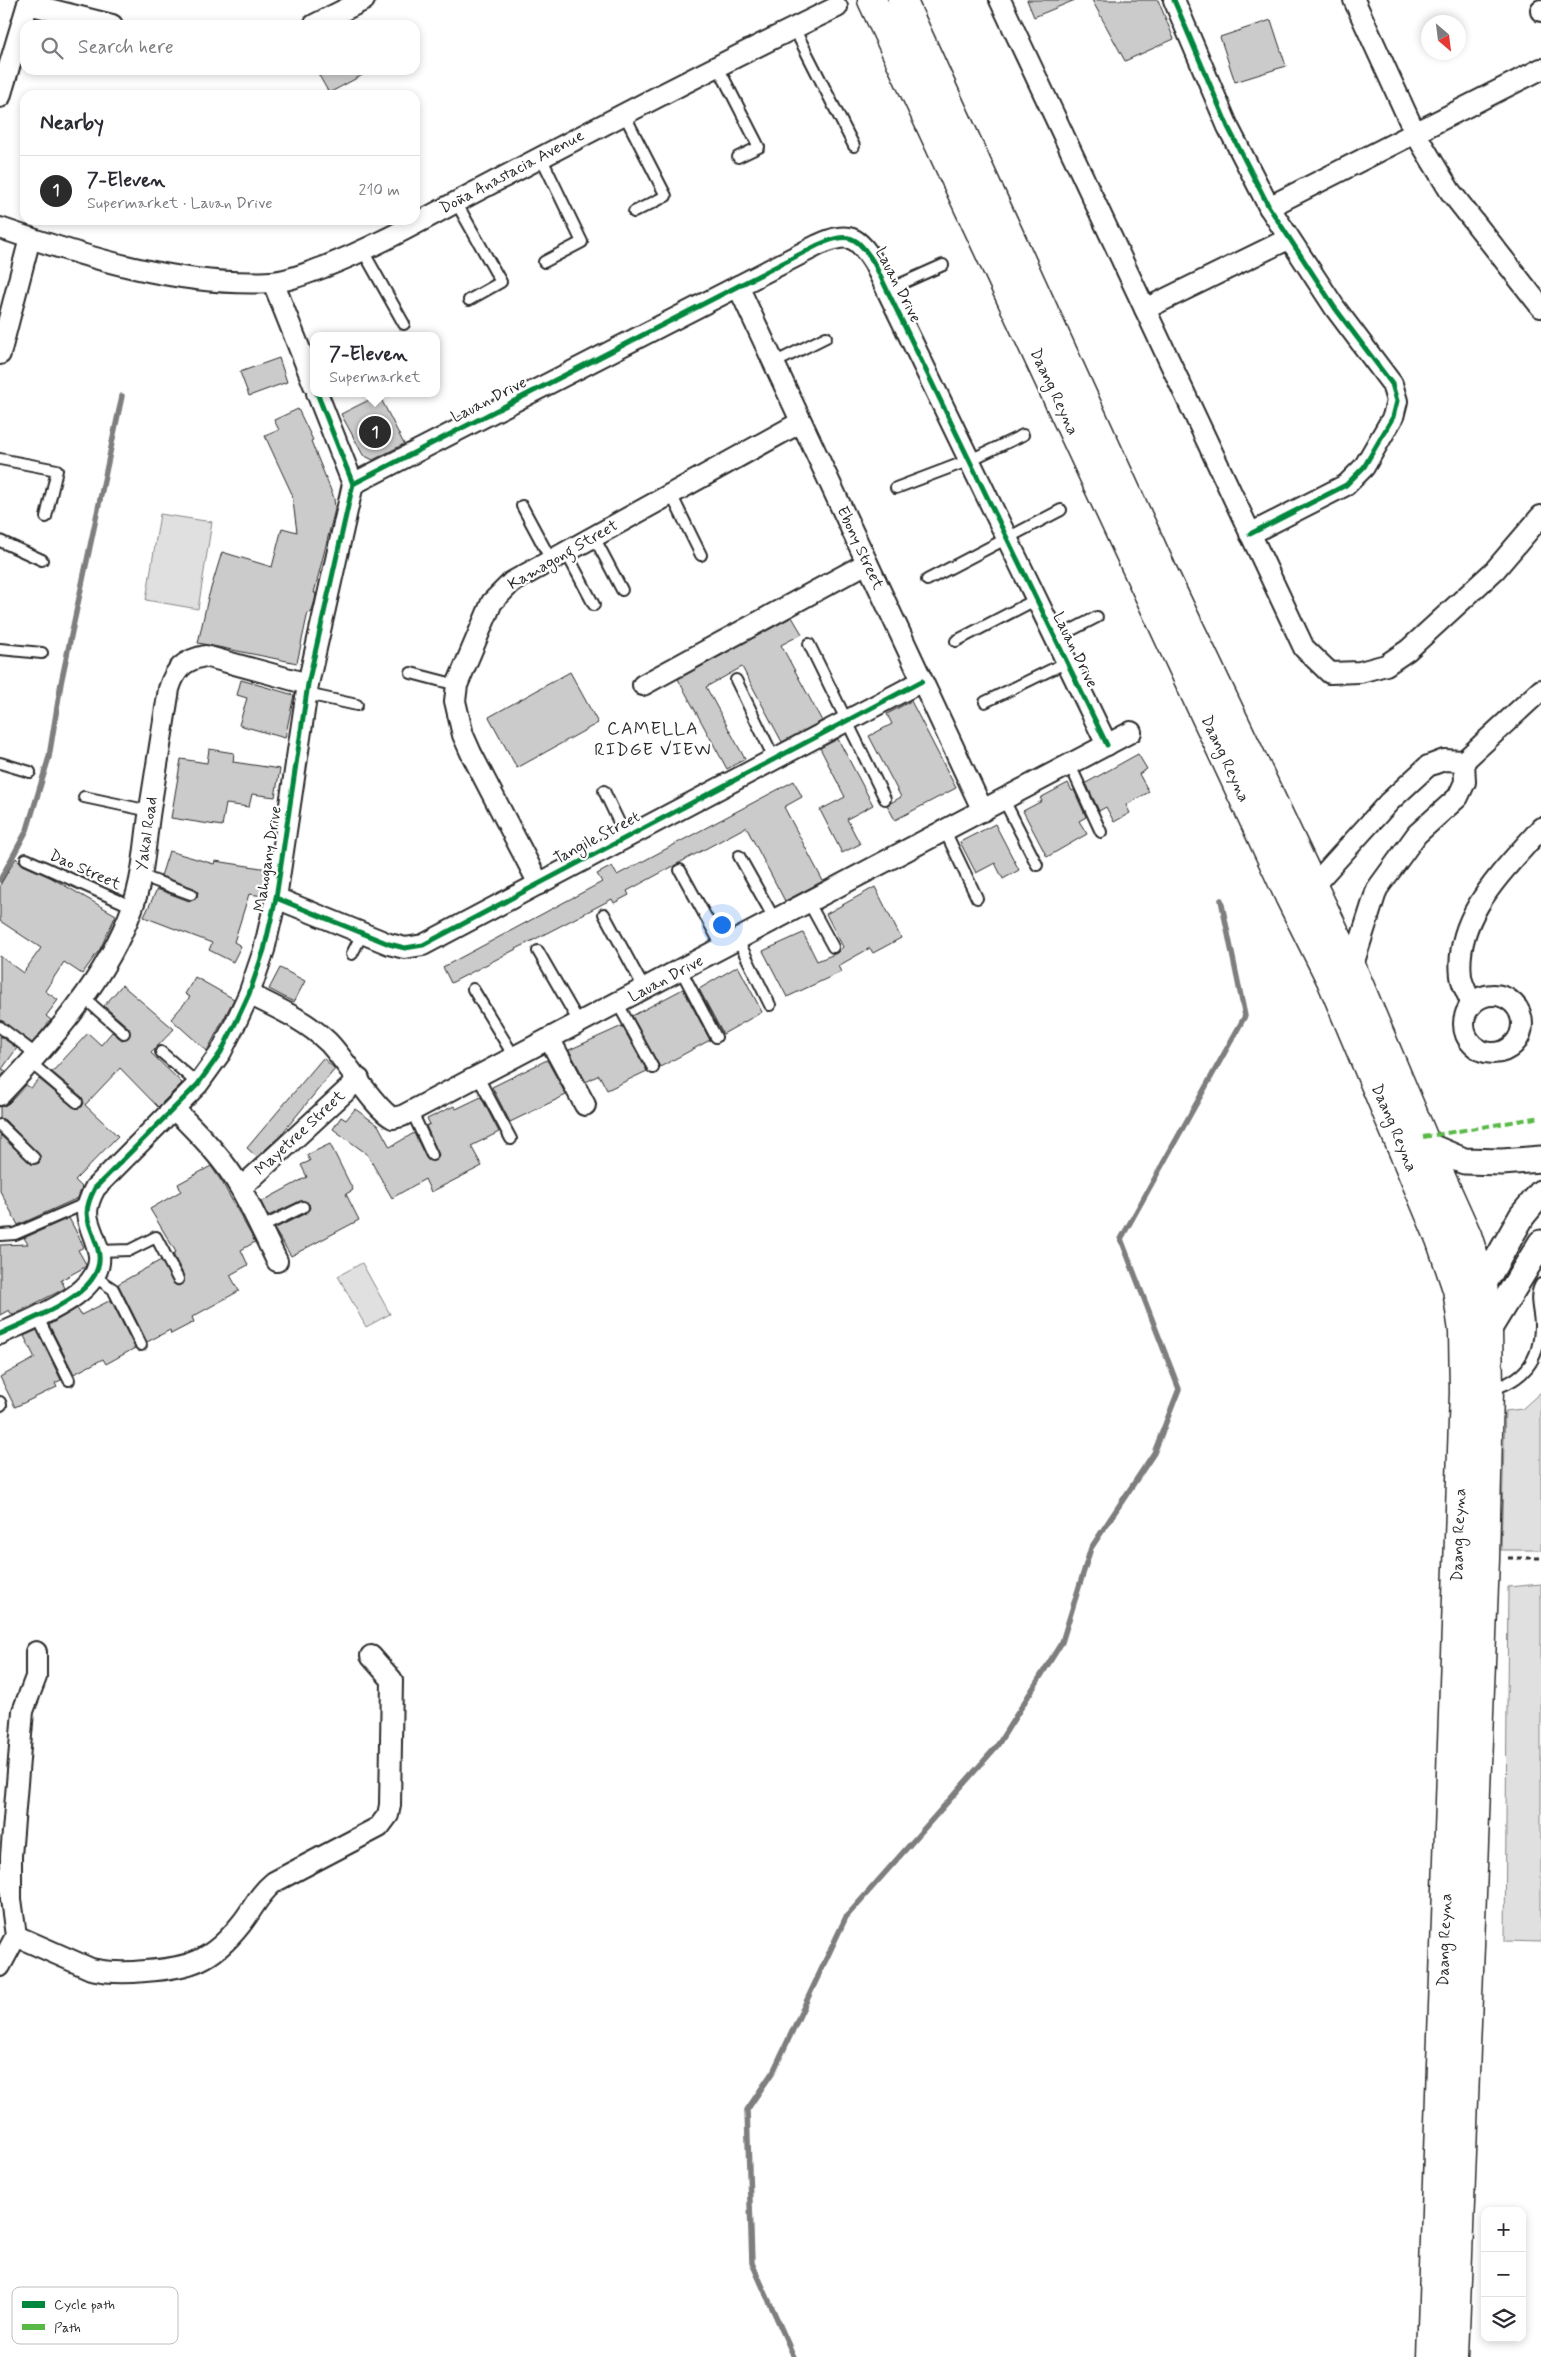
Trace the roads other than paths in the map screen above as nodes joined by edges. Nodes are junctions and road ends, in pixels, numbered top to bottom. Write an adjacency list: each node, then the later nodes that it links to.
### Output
1 (364, 0): 11 (street)
2 (872, 0): 112 (main road, Daang Reyna)
3 (902, 0): 108 (main road, Daang Reyna)
4 (1000, 0): 38 (street)
5 (1174, 0): 23 (street)
6 (1354, 0): 18 (street)
7 (29, 2): 9 (street); 10 (street)
8 (836, 7): 12 (street, Doña Anastacia Avenue)
9 (24, 20)
10 (94, 20)
11 (324, 20)
12 (794, 28): 14 (street, Doña Anastacia Avenue); 19 (lane)
13 (20, 31): 16 (street)
14 (718, 67): 17 (street, Doña Anastacia Avenue); 21 (lane)
15 (1541, 69): 18 (street)
16 (0, 97)
17 (624, 114): 20 (street, Doña Anastacia Avenue); 24 (lane)
18 (1414, 133): 23 (street); 37 (street)
19 (854, 146)
20 (541, 157): 22 (street, Doña Anastacia Avenue); 31 (lane)
21 (738, 157)
22 (456, 202): 25 (street, Doña Anastacia Avenue); 36 (lane)
23 (1269, 207): 29 (street)
24 (634, 212)
25 (420, 221)
26 (411, 225): 30 (street, Doña Anastacia Avenue)
27 (0, 228): 28 (street, Doña Anastacia Avenue)
28 (30, 238): 33 (street, Doña Anastacia Avenue); 41 (street)
29 (1288, 239): 38 (street); 56 (street)
30 (363, 250): 33 (street, Doña Anastacia Avenue); 39 (lane)
31 (544, 262)
32 (944, 265): 35 (lane)
33 (273, 282): 43 (street)
34 (738, 286): 35 (street, Lauan Drive); 42 (street, Ebony Street); 49 (street, Lauan Drive)
35 (887, 290): 48 (street, Lauan Drive)
36 (469, 300)
37 (1541, 307)
38 (1146, 309): 56 (street)
39 (404, 324)
40 (826, 337): 42 (lane)
41 (0, 354)
42 (774, 363): 45 (street, Ebony Street)
43 (310, 375)
44 (319, 397): 49 (street)
45 (801, 422): 51 (street, Kamagong Street); 63 (street, Ebony Street)
46 (1023, 435): 48 (lane)
47 (0, 460): 55 (lane)
48 (970, 460): 50 (lane); 58 (street, Lauan Drive)
49 (353, 484): 80 (street, Mahogany Drive)
50 (896, 488)
51 (671, 494): 57 (street, Kamagong Street); 60 (lane)
52 (522, 506): 61 (lane)
53 (1061, 510): 58 (lane)
54 (1541, 516): 56 (street)
55 (46, 517)
56 (1250, 534)
57 (594, 537): 61 (street, Kamagong Street); 65 (lane)
58 (1008, 539): 64 (lane); 66 (street, Lauan Drive)
59 (0, 541): 62 (lane)
60 (701, 555)
61 (559, 556): 67 (lane); 78 (street, Kamagong Street)
62 (42, 560)
63 (867, 563): 77 (street, Ebony Street); 79 (street)
64 (927, 580)
65 (622, 590)
66 (1037, 600): 69 (street, Lauan Drive); 70 (lane)
67 (594, 605)
68 (1097, 617): 69 (lane)
69 (1056, 638): 74 (street, Lauan Drive)
70 (956, 641)
71 (809, 644): 84 (lane)
72 (0, 650): 73 (lane)
73 (42, 654)
74 (1067, 662): 82 (lane); 86 (street, Lauan Drive)
75 (411, 673): 78 (lane)
76 (736, 680): 87 (lane)
77 (922, 680): 84 (street, Tangile Street); 97 (street, Ebony Street)
78 (457, 685): 107 (street, Kamagong Street)
79 (643, 685)
80 (307, 689): 83 (lane); 96 (street, Yakal Road); 110 (street, Mahogany Drive)
81 (1541, 690): 88 (street)
82 (985, 702)
83 (358, 705)
84 (846, 720): 87 (street, Tangile Street); 94 (lane)
85 (1131, 732): 86 (street, Lauan Drive)
86 (1107, 745): 90 (street, Lauan Drive)
87 (774, 758): 101 (street, Tangile Street)
88 (1464, 761): 108 (street); 123 (street)
89 (0, 763): 91 (lane)
90 (1070, 765): 95 (street, Lauan Drive); 100 (lane)
91 (30, 772)
92 (604, 792): 101 (lane)
93 (84, 798): 96 (lane)
94 (885, 799)
95 (1004, 800): 97 (street, Lauan Drive); 104 (lane)
96 (150, 811): 106 (street, Yakal Road)
97 (983, 811): 99 (street, Lauan Drive)
98 (1541, 828): 129 (street)
99 (945, 831): 111 (lane); 113 (street, Lauan Drive)
100 (1101, 832)
101 (626, 837): 107 (street, Tangile Street)
102 (740, 856): 116 (lane)
103 (26, 859): 114 (lane, Dao Street)
104 (1037, 865)
105 (680, 870): 118 (lane)
106 (142, 876): 109 (lane); 114 (street, Yakal Road)
107 (539, 884): 117 (street, Tangile Street)
108 (1314, 885): 112 (street); 123 (main road, Daang Reyna)
109 (191, 894)
110 (276, 898): 117 (street, Tangile Street); 126 (street, Mahogany Drive)
111 (977, 898)
112 (1290, 898): 123 (main road, Daang Reyna)
113 (808, 903): 116 (street, Lauan Drive); 119 (lane)
114 (133, 907): 127 (street, Yakal Road)
115 (604, 914): 125 (lane)
116 (775, 920): 118 (street, Lauan Drive)
117 (362, 934): 121 (lane)
118 (731, 944): 122 (street, Lauan Drive); 130 (lane)
119 (833, 947)
120 (538, 951): 131 (lane)
121 (352, 954)
122 (681, 970): 125 (street, Lauan Drive); 134 (lane)
123 (1342, 974): 150 (main road, Daang Reyna); 166 (main road, Daang Reyna)
124 (473, 989): 137 (lane)
125 (645, 990): 128 (street, Lauan Drive)
126 (249, 994): 141 (street, Lauan Drive); 142 (street, Mahogany Drive)
127 (83, 998): 133 (lane); 138 (street, Yakal Road)
128 (618, 1004): 131 (street, Lauan Drive); 139 (lane)
129 (1472, 1004)
130 (770, 1005)
131 (580, 1024): 135 (street, Lauan Drive)
132 (0, 1027): 138 (lane)
133 (124, 1033)
134 (716, 1037)
135 (550, 1040): 137 (street, Lauan Drive); 145 (street)
136 (161, 1052): 142 (lane)
137 (515, 1058): 140 (street, Lauan Drive)
138 (34, 1059): 143 (street, Yakal Road); 144 (lane)
139 (652, 1068)
140 (478, 1077): 147 (street, Lauan Drive); 149 (lane)
141 (359, 1079): 147 (street, Lauan Drive); 154 (street, Mayetree Street)
142 (198, 1084): 146 (street, Mahogany Drive)
143 (0, 1095)
144 (77, 1102)
145 (585, 1105)
146 (175, 1110): 154 (street); 156 (street, Mahogany Drive)
147 (412, 1112): 151 (lane)
148 (0, 1124): 152 (lane)
149 (511, 1139)
150 (1426, 1145): 153 (street); 166 (main road, Daang Reyna)
151 (432, 1155)
152 (34, 1158)
153 (1541, 1158)
154 (241, 1188): 158 (street)
155 (1541, 1194): 166 (street)
156 (87, 1202): 159 (lane); 161 (street)
157 (303, 1207): 158 (lane)
158 (260, 1228): 162 (street)
159 (0, 1235)
160 (1541, 1243): 168 (street)
161 (98, 1251): 163 (street); 164 (lane)
162 (277, 1261)
163 (95, 1277): 167 (street); 170 (lane)
164 (178, 1279)
165 (1541, 1284): 172 (lane)
166 (1470, 1287): 168 (main road, Daang Reyna)
167 (36, 1316): 169 (street); 171 (lane)
168 (1476, 1330): 172 (main road, Daang Reyna)
169 (0, 1334)
170 (141, 1345)
171 (69, 1380)
172 (1476, 1391): 177 (main road, Daang Reyna); 177 (main road, Daang Reyna)
173 (36, 1652): 175 (street)
174 (371, 1656): 175 (street)
175 (16, 1936): 176 (street)
176 (0, 1966)
177 (1455, 2020): 178 (main road, Daang Reyna); 179 (main road, Daang Reyna)
178 (1431, 2357)
179 (1454, 2357)

